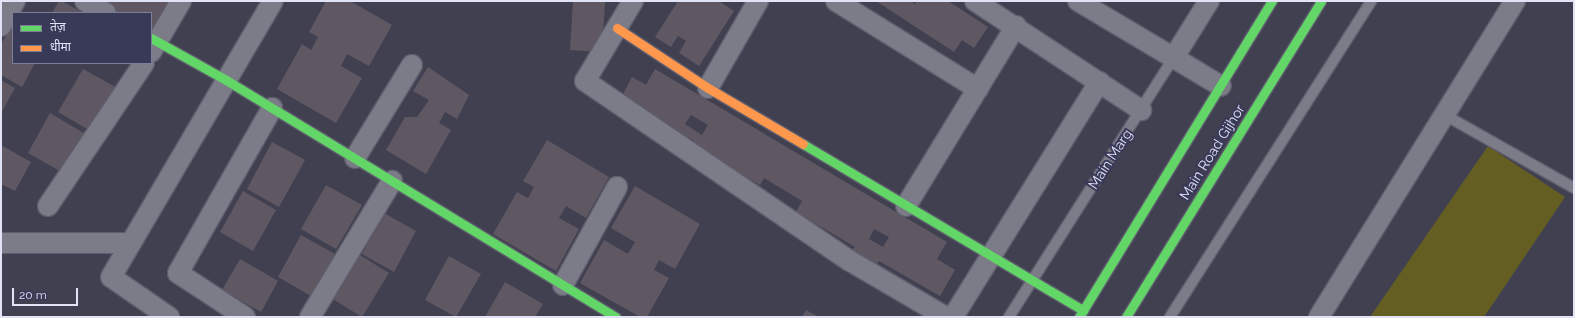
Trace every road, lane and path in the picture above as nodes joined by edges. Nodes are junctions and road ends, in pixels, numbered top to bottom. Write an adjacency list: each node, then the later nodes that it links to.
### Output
1 (15, 1): 16 (street)
2 (85, 1): 15 (street)
3 (181, 1): 19 (street)
4 (273, 1): 23 (street)
5 (634, 1): 18 (street)
6 (758, 1): 26 (street)
7 (836, 1): 27 (street)
8 (975, 1): 17 (street)
9 (1078, 1): 20 (street)
10 (1209, 1): 20 (street, Main Marg)
11 (1272, 1): 25 (street, Main Road Gijhor)
12 (1321, 1): 50 (street, Main Road Gijhor)
13 (1371, 1): 51 (lane)
14 (1515, 1): 30 (street)
15 (104, 12)
16 (1, 26)
17 (1016, 26): 24 (street); 27 (street)
18 (617, 28): 26 (street); 47 (street)
19 (153, 44): 23 (street)
20 (1174, 58): 25 (street); 29 (lane, Main Marg)
21 (143, 64): 35 (street)
22 (412, 65): 31 (street)
23 (226, 80): 28 (street); 38 (street)
24 (1099, 82): 29 (street); 39 (street)
25 (1221, 86): 42 (street, Main Road Gijhor)
26 (708, 88): 36 (street)
27 (978, 89): 36 (street)
28 (272, 108): 31 (street); 44 (street)
29 (1141, 110): 40 (lane, Main Marg)
30 (1445, 115): 34 (lane); 52 (street)
31 (355, 158): 32 (street)
32 (392, 181): 41 (street); 45 (street)
33 (617, 187): 41 (street)
34 (1574, 188)
35 (48, 206)
36 (906, 206): 39 (street)
37 (1, 243): 38 (street)
38 (131, 243): 43 (street)
39 (990, 256): 40 (street); 48 (street)
40 (1031, 281): 42 (street); 49 (lane, Main Marg)
41 (563, 285): 46 (street)
42 (1081, 314)
43 (169, 317)
44 (245, 317)
45 (310, 317)
46 (616, 317)
47 (946, 317)
48 (953, 317)
49 (1009, 317)
50 (1126, 317)
51 (1170, 317)
52 (1319, 317)

